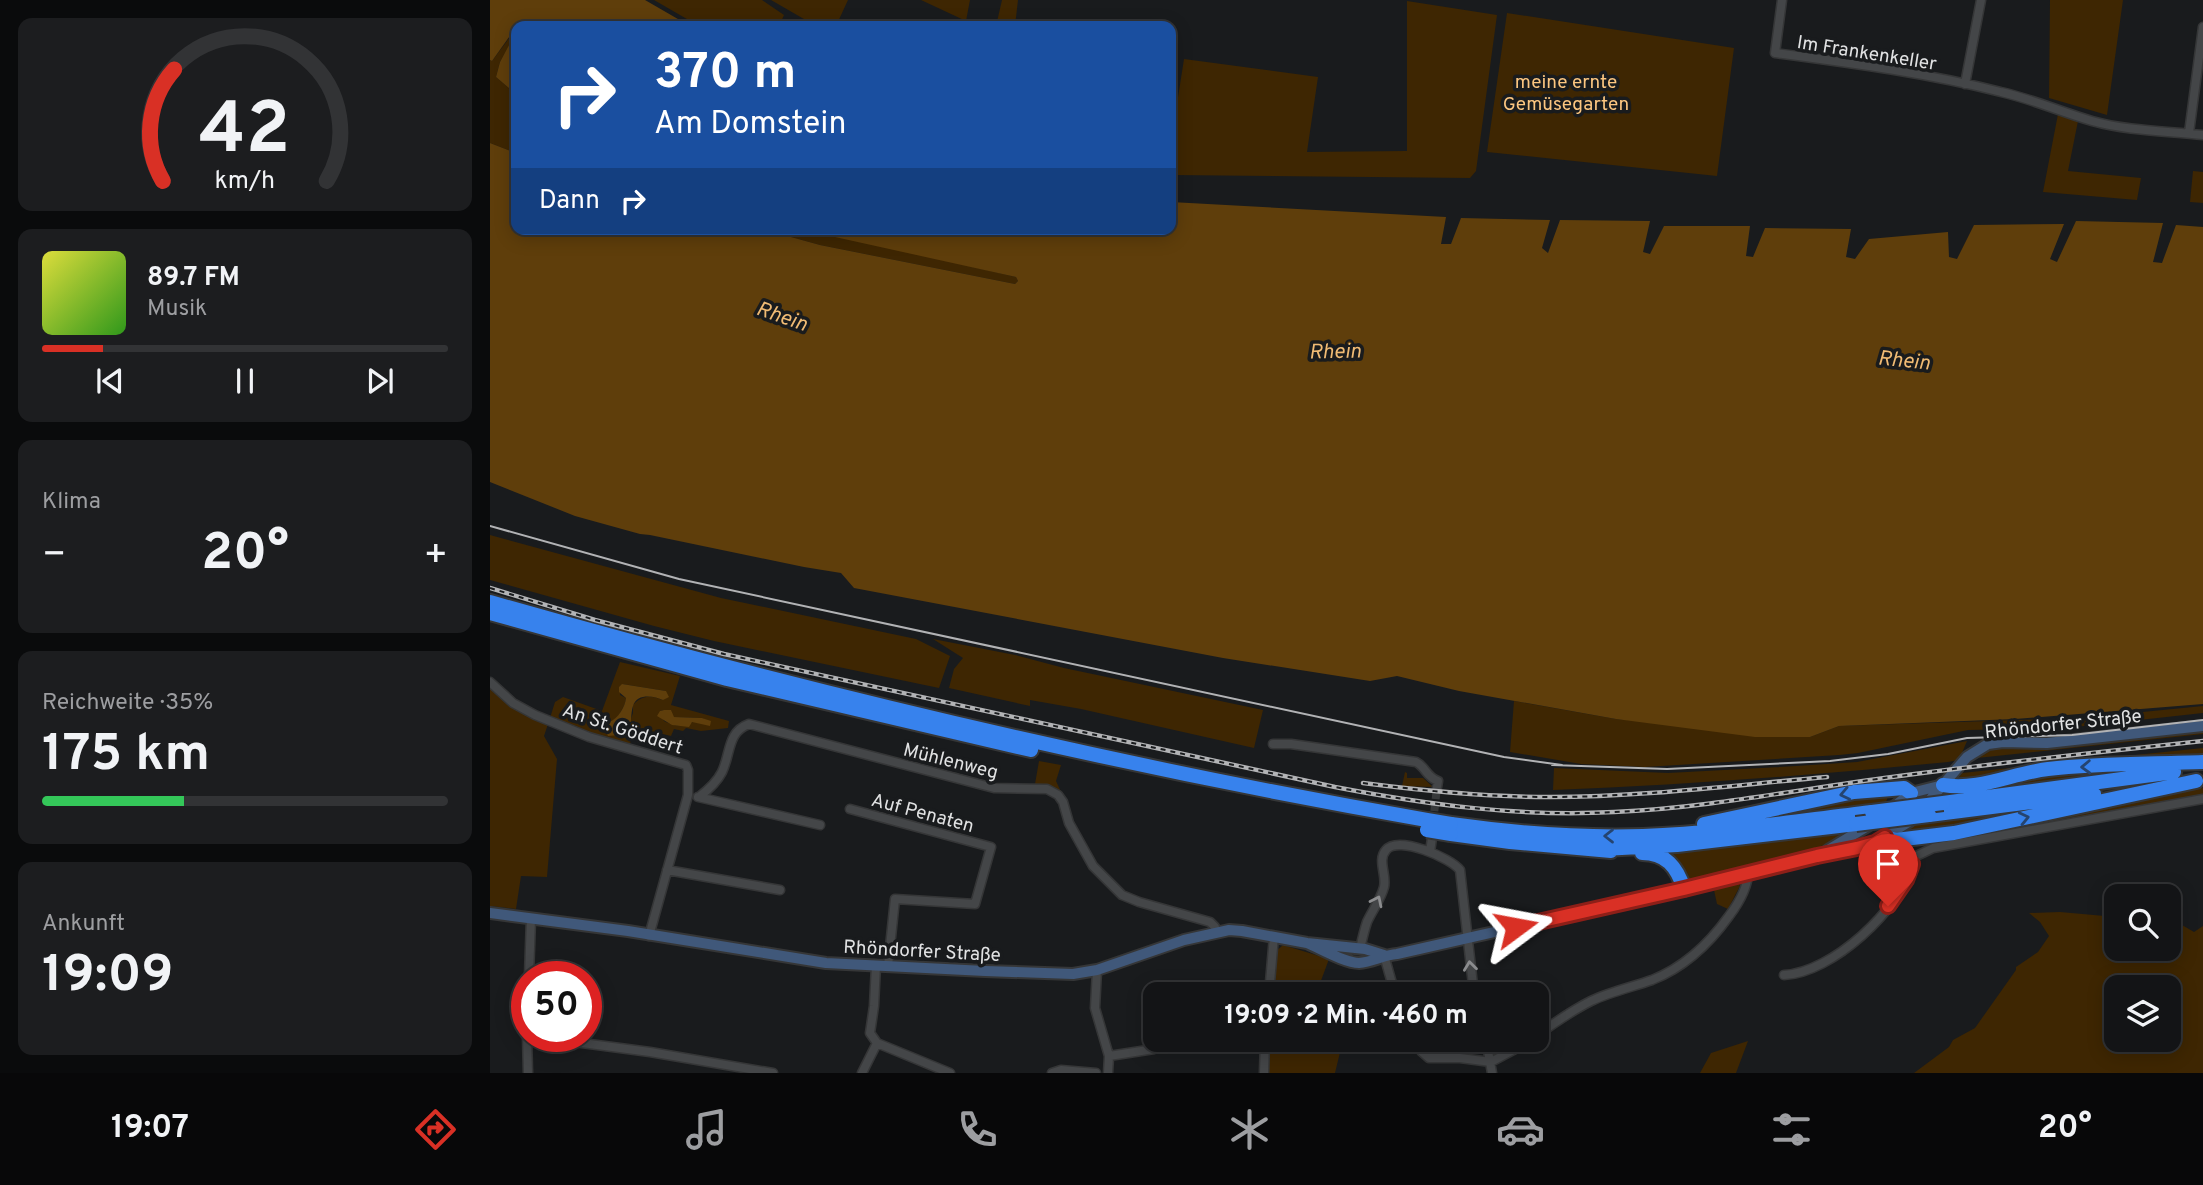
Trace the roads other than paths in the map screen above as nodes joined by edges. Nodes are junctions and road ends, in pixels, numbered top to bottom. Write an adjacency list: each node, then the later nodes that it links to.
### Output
1 (1782, 0): 4 (street, Im Frankenkeller)
2 (1981, 0): 4 (street)
3 (2203, 27): 5 (street)
4 (1965, 84): 5 (street)
5 (2189, 133): 6 (street)
6 (2203, 135)
7 (490, 602): 24 (highway)
8 (490, 612): 24 (highway)
9 (490, 682): 17 (street, An St. Göddert)
10 (2203, 726): 14 (main road, Rhöndorfer Straße)
11 (1273, 744): 15 (street)
12 (2203, 762): 14 (highway, one-way to 14)
13 (2201, 776): 21 (highway, bridge); 27 (highway, one-way to 13); 28 (highway, bridge)
14 (1948, 780): 16 (main road, Rhöndorfer Straße); 22 (main road, Rhöndorfer Straße)
15 (1437, 787)
16 (1911, 793): 21 (main road, Rhöndorfer Straße); 22 (main road); 26 (highway, one-way to 26)
17 (688, 795): 18 (street); 32 (street)
18 (699, 797): 23 (street); 38 (street, Mühlenweg)
19 (2203, 799): 31 (street)
20 (850, 809): 48 (street, Auf Penaten)
21 (1878, 814): 26 (highway); 27 (main road); 30 (main road, Rhöndorfer Straße)
22 (1910, 821): 27 (main road, Rhöndorfer Straße)
23 (820, 825)
24 (1428, 829): 25 (highway, bridge); 29 (street)
25 (1451, 829): 26 (highway, one-way to 25); 28 (highway)
26 (1643, 835)
27 (1885, 837): 30 (main road, Rhöndorfer Straße); 31 (street)
28 (1603, 849): 34 (highway)
29 (1430, 852): 41 (street); 43 (street, one-way to 29)
30 (1817, 856): 33 (main road, Rhöndorfer Straße)
31 (1908, 860): 50 (street)
32 (667, 870): 35 (street); 39 (street)
33 (1748, 872): 34 (main road, Rhöndorfer Straße); 54 (street)
34 (1684, 889): 41 (main road, Rhöndorfer Straße)
35 (780, 890)
36 (490, 913): 37 (main road, Rhöndorfer Straße)
37 (531, 919): 39 (main road, Rhöndorfer Straße); 45 (street)
38 (1215, 932): 40 (main road, Rhöndorfer Straße); 49 (main road, Rhöndorfer Straße)
39 (649, 936): 47 (main road, Rhöndorfer Straße)
40 (1274, 936): 42 (main road, Rhöndorfer Straße); 51 (street)
41 (1467, 938): 44 (main road, Rhöndorfer Straße); 53 (street, one-way to 41)
42 (1307, 943): 43 (main road, Rhöndorfer Straße); 46 (main road, Rhöndorfer Straße)
43 (1362, 949): 44 (main road, Rhöndorfer Straße); 46 (main road)
44 (1384, 955): 46 (main road, Rhöndorfer Straße); 52 (street)
45 (530, 961)
46 (1365, 962)
47 (876, 965): 48 (main road, Rhöndorfer Straße); 55 (street)
48 (888, 965): 49 (main road, Rhöndorfer Straße)
49 (1097, 970): 63 (street)
50 (1784, 975)
51 (1270, 982)
52 (1392, 982)
53 (1472, 982)
54 (1549, 1027)
55 (877, 1043): 68 (street); 69 (street)
56 (602, 1046): 65 (street)
57 (1143, 1051): 63 (street)
58 (528, 1052): 66 (street)
59 (1265, 1052): 73 (street)
60 (1422, 1052): 64 (street)
61 (1489, 1052): 64 (street)
62 (1510, 1052): 64 (street)
63 (1109, 1056): 72 (street)
64 (1491, 1062): 74 (street)
65 (724, 1069): 67 (street)
66 (528, 1073)
67 (773, 1073)
68 (862, 1073)
69 (950, 1073)
70 (1052, 1073): 71 (street)
71 (1096, 1073)
72 (1108, 1073)
73 (1264, 1073)
74 (1492, 1073)

